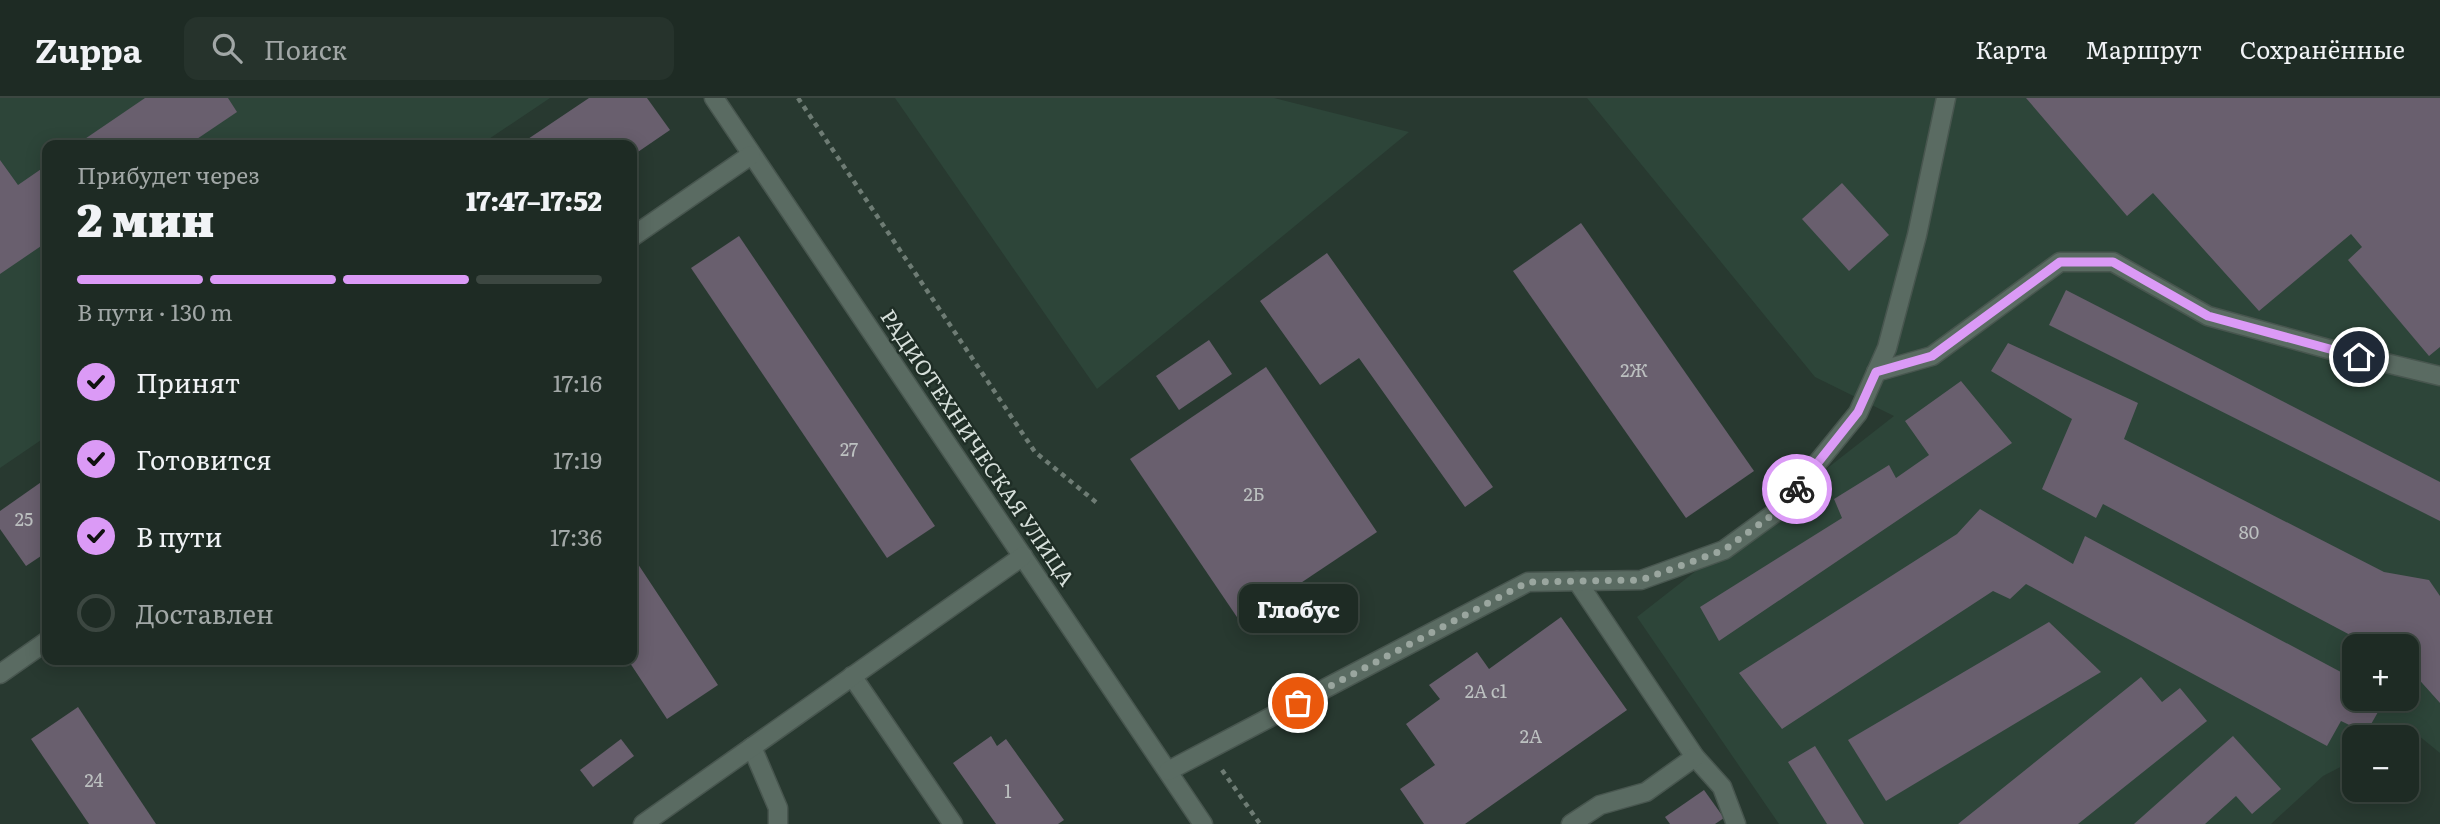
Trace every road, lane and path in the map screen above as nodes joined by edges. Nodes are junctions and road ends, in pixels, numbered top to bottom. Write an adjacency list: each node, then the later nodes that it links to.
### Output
1 (714, 98): 4 (street, РАДИОТЕХНИЧЕСКАЯ УЛИЦА)
2 (797, 98): 8 (path)
3 (1946, 98): 6 (street)
4 (751, 155): 5 (street); 9 (street, РАДИОТЕХНИЧЕСКАЯ УЛИЦА)
5 (637, 234)
6 (1876, 372): 7 (street); 10 (street)
7 (2440, 376)
8 (1097, 503)
9 (1023, 556): 13 (street); 17 (street, РАДИОТЕХНИЧЕСКАЯ УЛИЦА)
10 (1577, 581): 15 (street); 16 (street)
11 (42, 645): 12 (street)
12 (0, 674)
13 (852, 676): 14 (street); 20 (street)
14 (751, 747): 18 (street); 19 (street)
15 (1208, 750): 17 (street); 22 (path)
16 (1695, 757): 23 (street); 24 (street)
17 (1168, 771): 21 (street, РАДИОТЕХНИЧЕСКАЯ УЛИЦА)
18 (643, 824)
19 (778, 824)
20 (953, 824)
21 (1203, 824)
22 (1260, 824)
23 (1571, 824)
24 (1736, 824)

